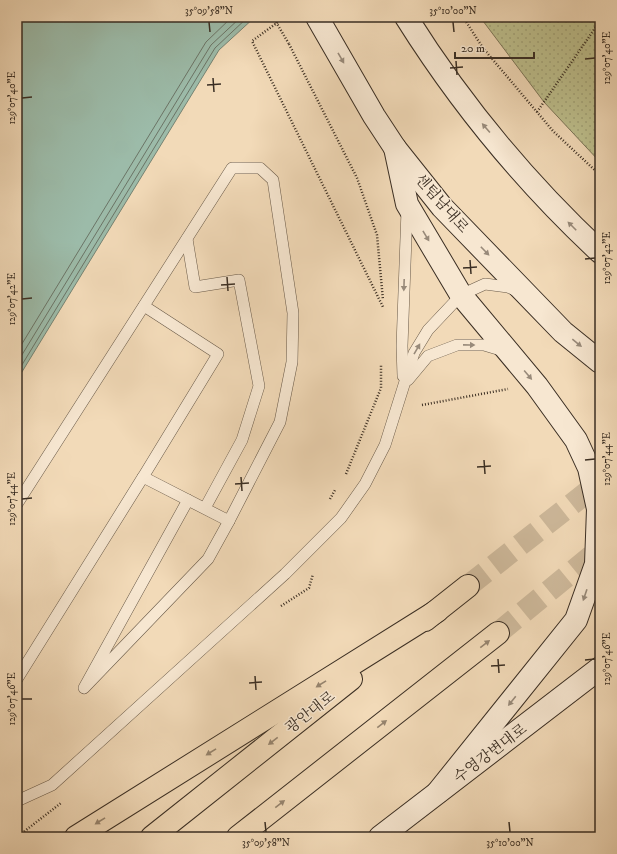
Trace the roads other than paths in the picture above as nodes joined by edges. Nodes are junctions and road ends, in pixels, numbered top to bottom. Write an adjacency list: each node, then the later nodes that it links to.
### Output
1 (406, 17): 6 (main road, one-way to 1)
2 (319, 21): 3 (main road, 센텀남대로, one-way to 3)
3 (396, 148): 4 (main road); 8 (main road, 센텀남대로, one-way to 8)
4 (407, 204): 7 (main road, one-way to 7); 12 (lane, one-way to 12)
5 (187, 239): 9 (lane); 16 (lane); 17 (lane)
6 (600, 252)
7 (461, 295): 8 (lane); 10 (main road); 12 (lane, one-way to 7)
8 (530, 298): 11 (main road, 센텀남대로, one-way to 11)
9 (144, 306): 13 (lane); 15 (lane)
10 (510, 353): 12 (lane, one-way to 10); 23 (main road, one-way to 23)
11 (600, 362)
12 (403, 385): 24 (lane)
13 (143, 477): 14 (lane); 22 (lane)
14 (188, 500): 16 (lane); 17 (lane)
15 (17, 504)
16 (205, 508): 17 (lane)
17 (229, 521)
18 (468, 586): 19 (highway, 광안대로)
19 (437, 611): 25 (highway, one-way to 25); 26 (highway, 광안대로, one-way to 26)
20 (498, 633): 27 (highway, one-way to 20)
21 (600, 668): 23 (main road, 수영강변대로)
22 (17, 679)
23 (438, 792): 28 (main road, 수영강변대로)
24 (17, 801)
25 (76, 837)
26 (152, 837)
27 (238, 837)
28 (380, 837)

